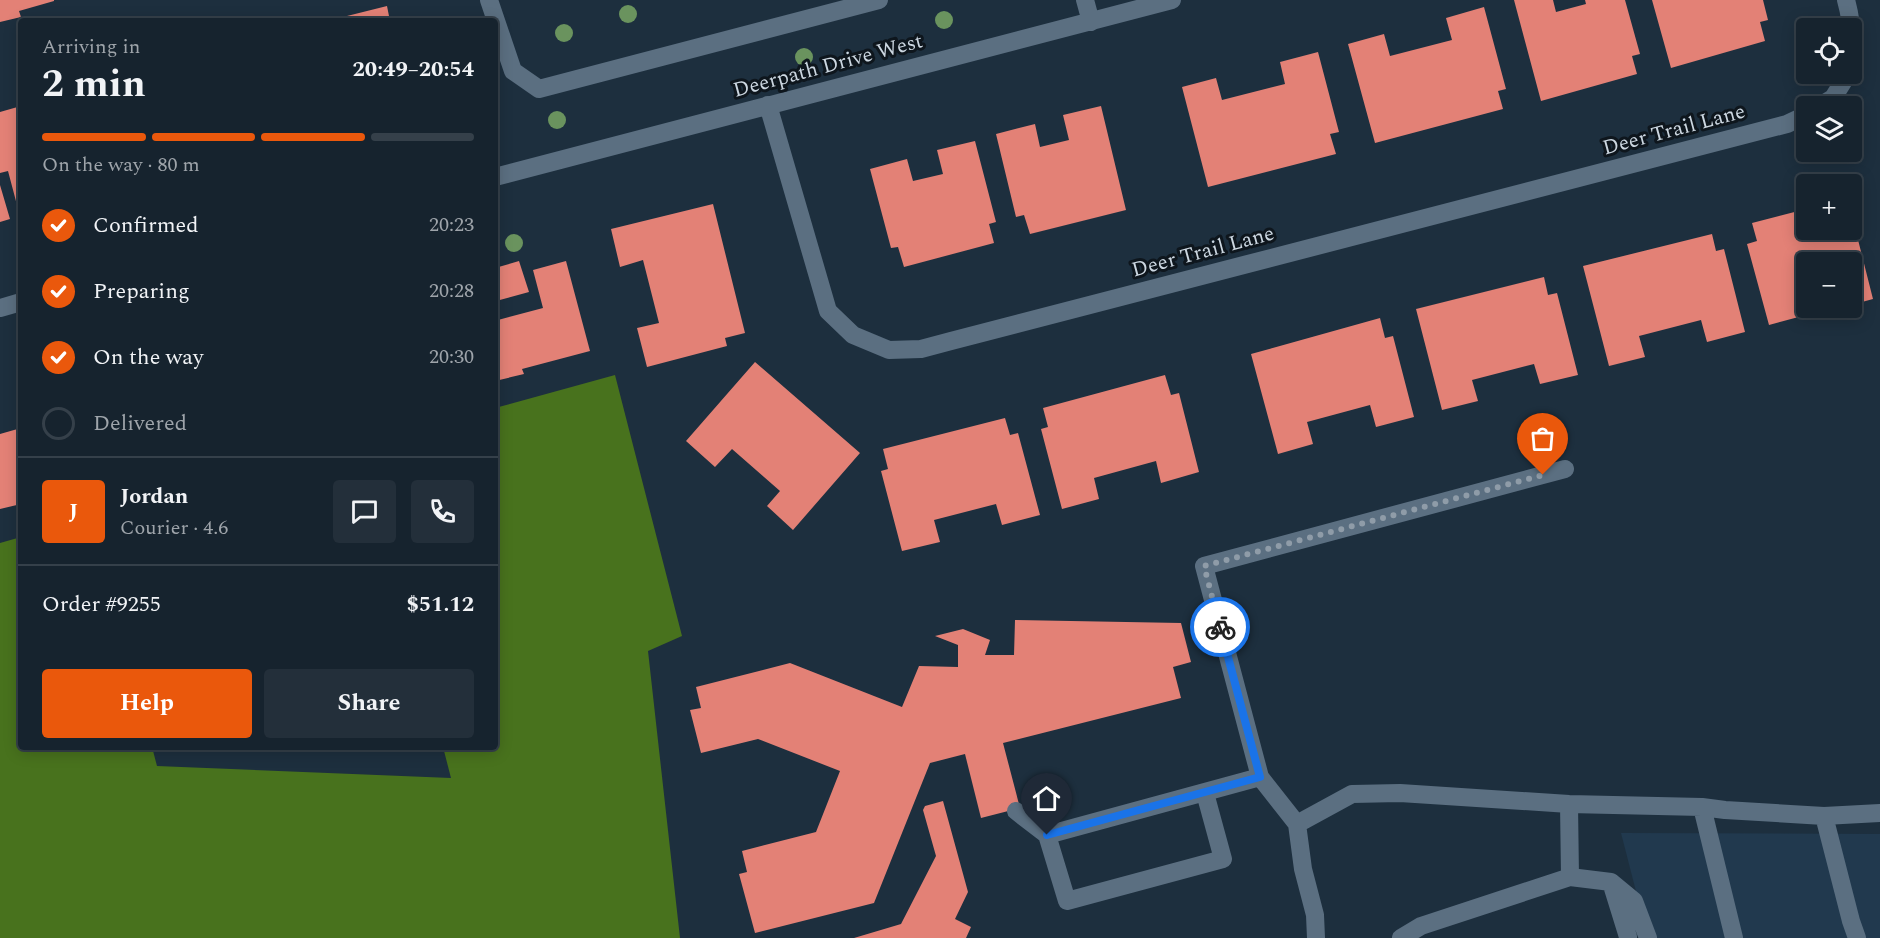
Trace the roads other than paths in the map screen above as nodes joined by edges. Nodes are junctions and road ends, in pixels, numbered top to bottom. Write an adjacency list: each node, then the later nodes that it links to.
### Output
1 (489, 0): 6 (street)
2 (879, 0): 9 (street)
3 (1085, 0): 8 (street)
4 (1172, 0): 8 (street, Deerpath Drive West)
5 (1846, 0): 7 (street)
6 (495, 18)
7 (1850, 18)
8 (1091, 21): 10 (street, Deerpath Drive West)
9 (498, 27)
10 (768, 105): 11 (street, Deer Trail Lane); 12 (street, Deerpath Drive West)
11 (1796, 120)
12 (498, 176)
13 (18, 303): 14 (street)
14 (0, 308)
15 (1566, 469): 16 (street)
16 (1260, 777): 17 (street); 23 (street)
17 (1205, 793): 24 (street); 24 (street)
18 (1569, 804): 19 (street); 23 (street); 25 (street)
19 (1702, 807): 22 (street); 31 (street)
20 (1016, 811): 24 (street)
21 (1880, 813): 22 (street)
22 (1824, 816): 32 (street)
23 (1297, 824): 28 (street)
24 (1047, 835)
25 (1570, 877): 26 (street); 29 (street)
26 (1611, 882): 27 (street); 30 (street)
27 (1628, 937)
28 (1316, 938)
29 (1401, 938)
30 (1648, 938)
31 (1734, 938)
32 (1857, 938)

